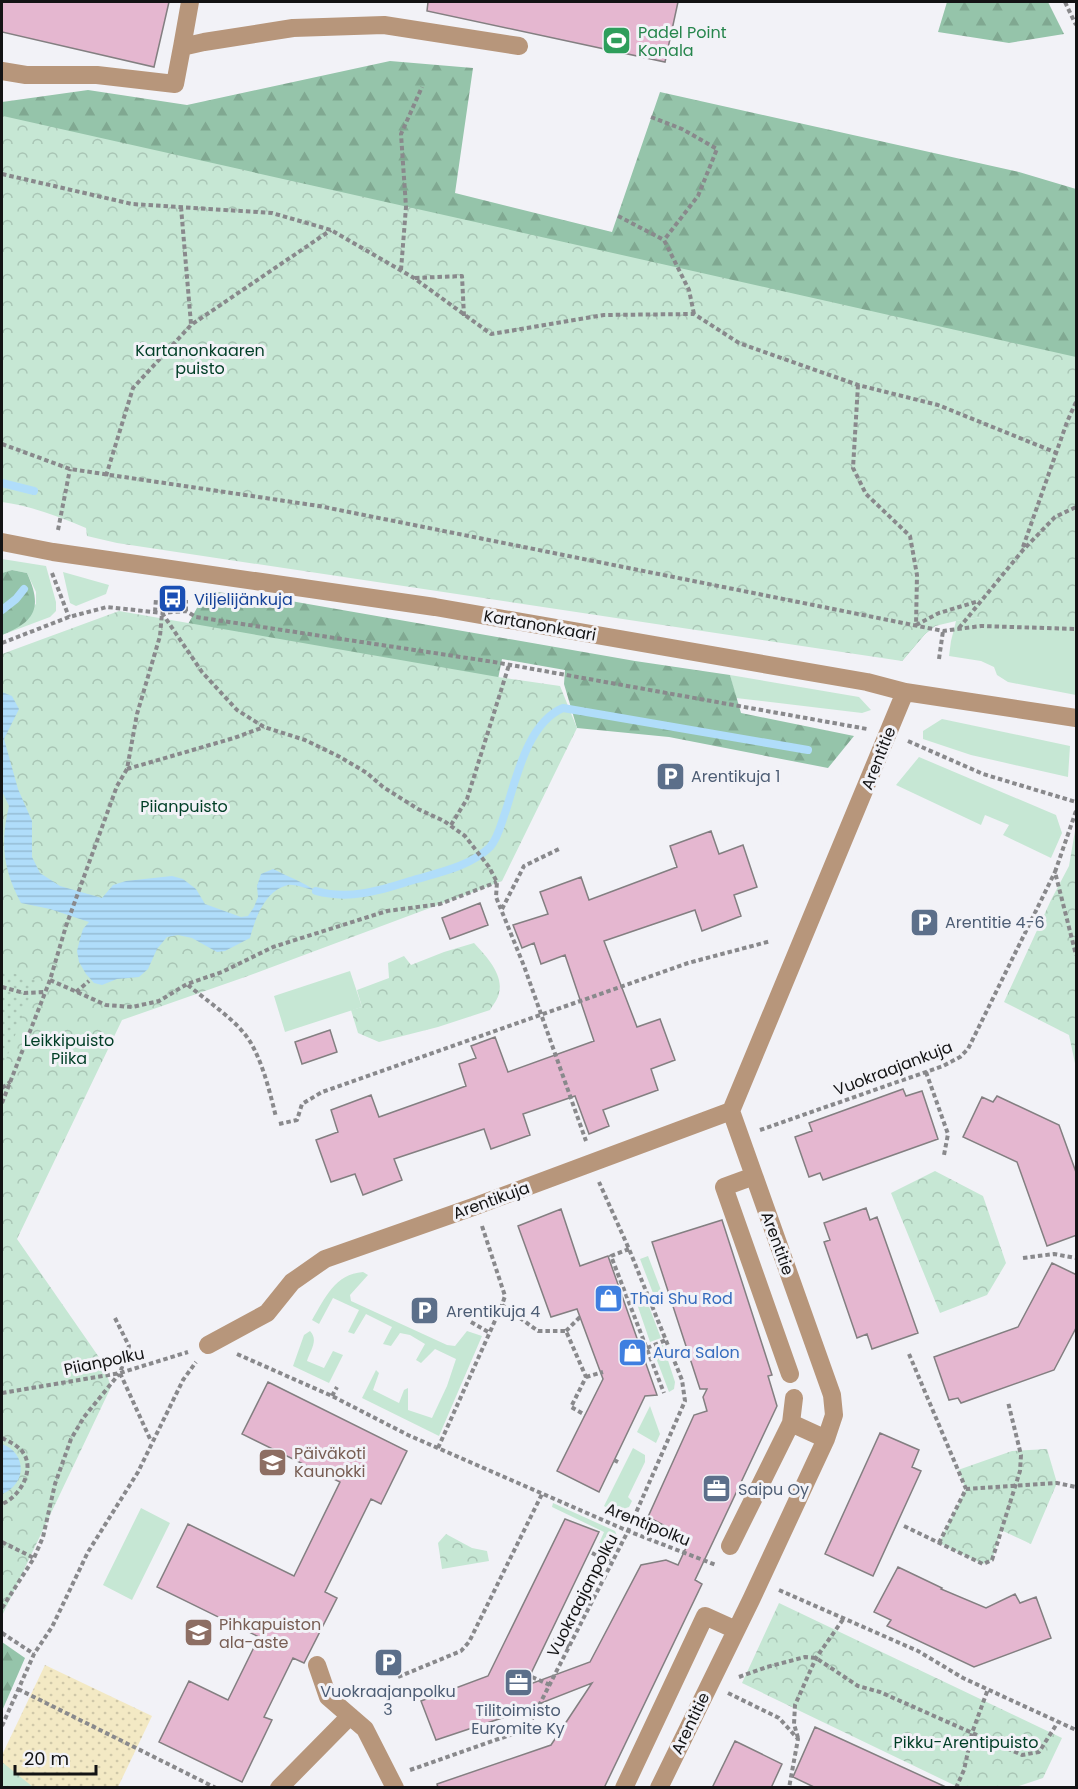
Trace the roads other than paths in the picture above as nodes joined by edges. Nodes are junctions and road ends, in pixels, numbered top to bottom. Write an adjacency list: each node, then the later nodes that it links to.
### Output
1 (190, 2): 3 (street)
2 (519, 46): 3 (street)
3 (182, 47): 4 (street)
4 (2, 71)
5 (2, 542): 6 (street, Kartanonkaari)
6 (904, 692): 7 (street, Kartanonkaari); 8 (street, Arentitie)
7 (1077, 718)
8 (731, 1112): 9 (street, Arentitie); 10 (street, Arentikuja)
9 (754, 1176): 11 (street); 14 (street, Arentitie)
10 (208, 1344)
11 (790, 1374)
12 (794, 1398): 13 (street)
13 (791, 1423): 14 (street); 15 (street)
14 (826, 1440): 16 (street, Arentitie)
15 (730, 1546)
16 (736, 1630): 21 (street); 22 (street, Arentitie)
17 (317, 1665): 18 (street)
18 (350, 1716): 19 (street); 20 (street)
19 (392, 1782)
20 (279, 1788)
21 (624, 1788)
22 (659, 1788)

